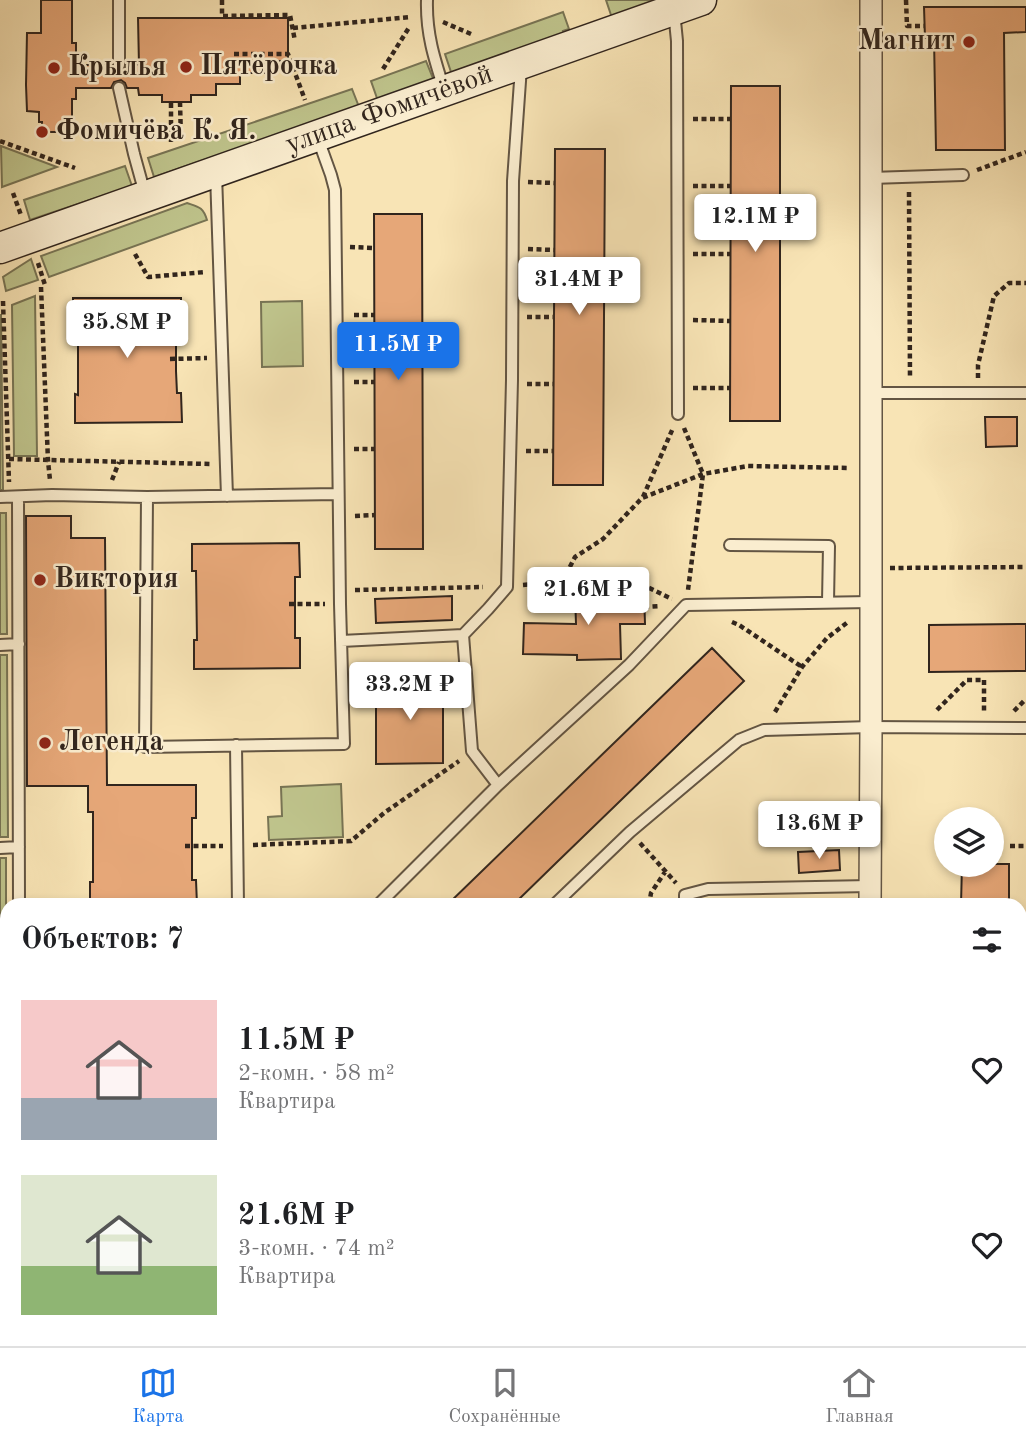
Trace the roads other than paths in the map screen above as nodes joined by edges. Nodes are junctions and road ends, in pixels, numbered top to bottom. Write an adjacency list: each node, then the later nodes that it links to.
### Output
1 (119, 0): 6 (lane)
2 (427, 0): 8 (lane)
3 (871, 0): 12 (street)
4 (687, 5): 5 (street, улица Фомичёвой); 17 (lane)
5 (522, 64): 8 (street, улица Фомичёвой); 25 (lane)
6 (119, 65)
7 (119, 88): 13 (lane)
8 (445, 91): 9 (street, улица Фомичёвой)
9 (317, 136): 10 (street, улица Фомичёвой); 18 (lane)
10 (216, 172): 13 (street, улица Фомичёвой); 19 (lane)
11 (963, 175): 12 (lane)
12 (871, 178): 15 (street)
13 (146, 197): 14 (street, улица Фомичёвой)
14 (0, 248)
15 (871, 393): 16 (lane); 24 (street)
16 (1026, 393)
17 (678, 414)
18 (338, 494): 19 (lane); 26 (lane)
19 (226, 496): 21 (lane)
20 (9, 497): 21 (lane); 27 (lane)
21 (147, 498): 31 (lane)
22 (730, 545): 23 (lane)
23 (828, 601): 24 (lane); 32 (lane)
24 (864, 608): 29 (street)
25 (463, 635): 26 (lane); 32 (lane)
26 (341, 640): 31 (lane)
27 (19, 644): 28 (lane); 33 (lane)
28 (0, 645)
29 (871, 727): 30 (lane); 35 (street); 39 (lane)
30 (1026, 728)
31 (236, 745): 37 (lane)
32 (498, 785): 38 (lane)
33 (19, 847): 34 (lane); 36 (lane)
34 (0, 848)
35 (870, 895): 40 (lane)
36 (19, 898)
37 (238, 898)
38 (385, 898)
39 (561, 898)
40 (689, 898)

